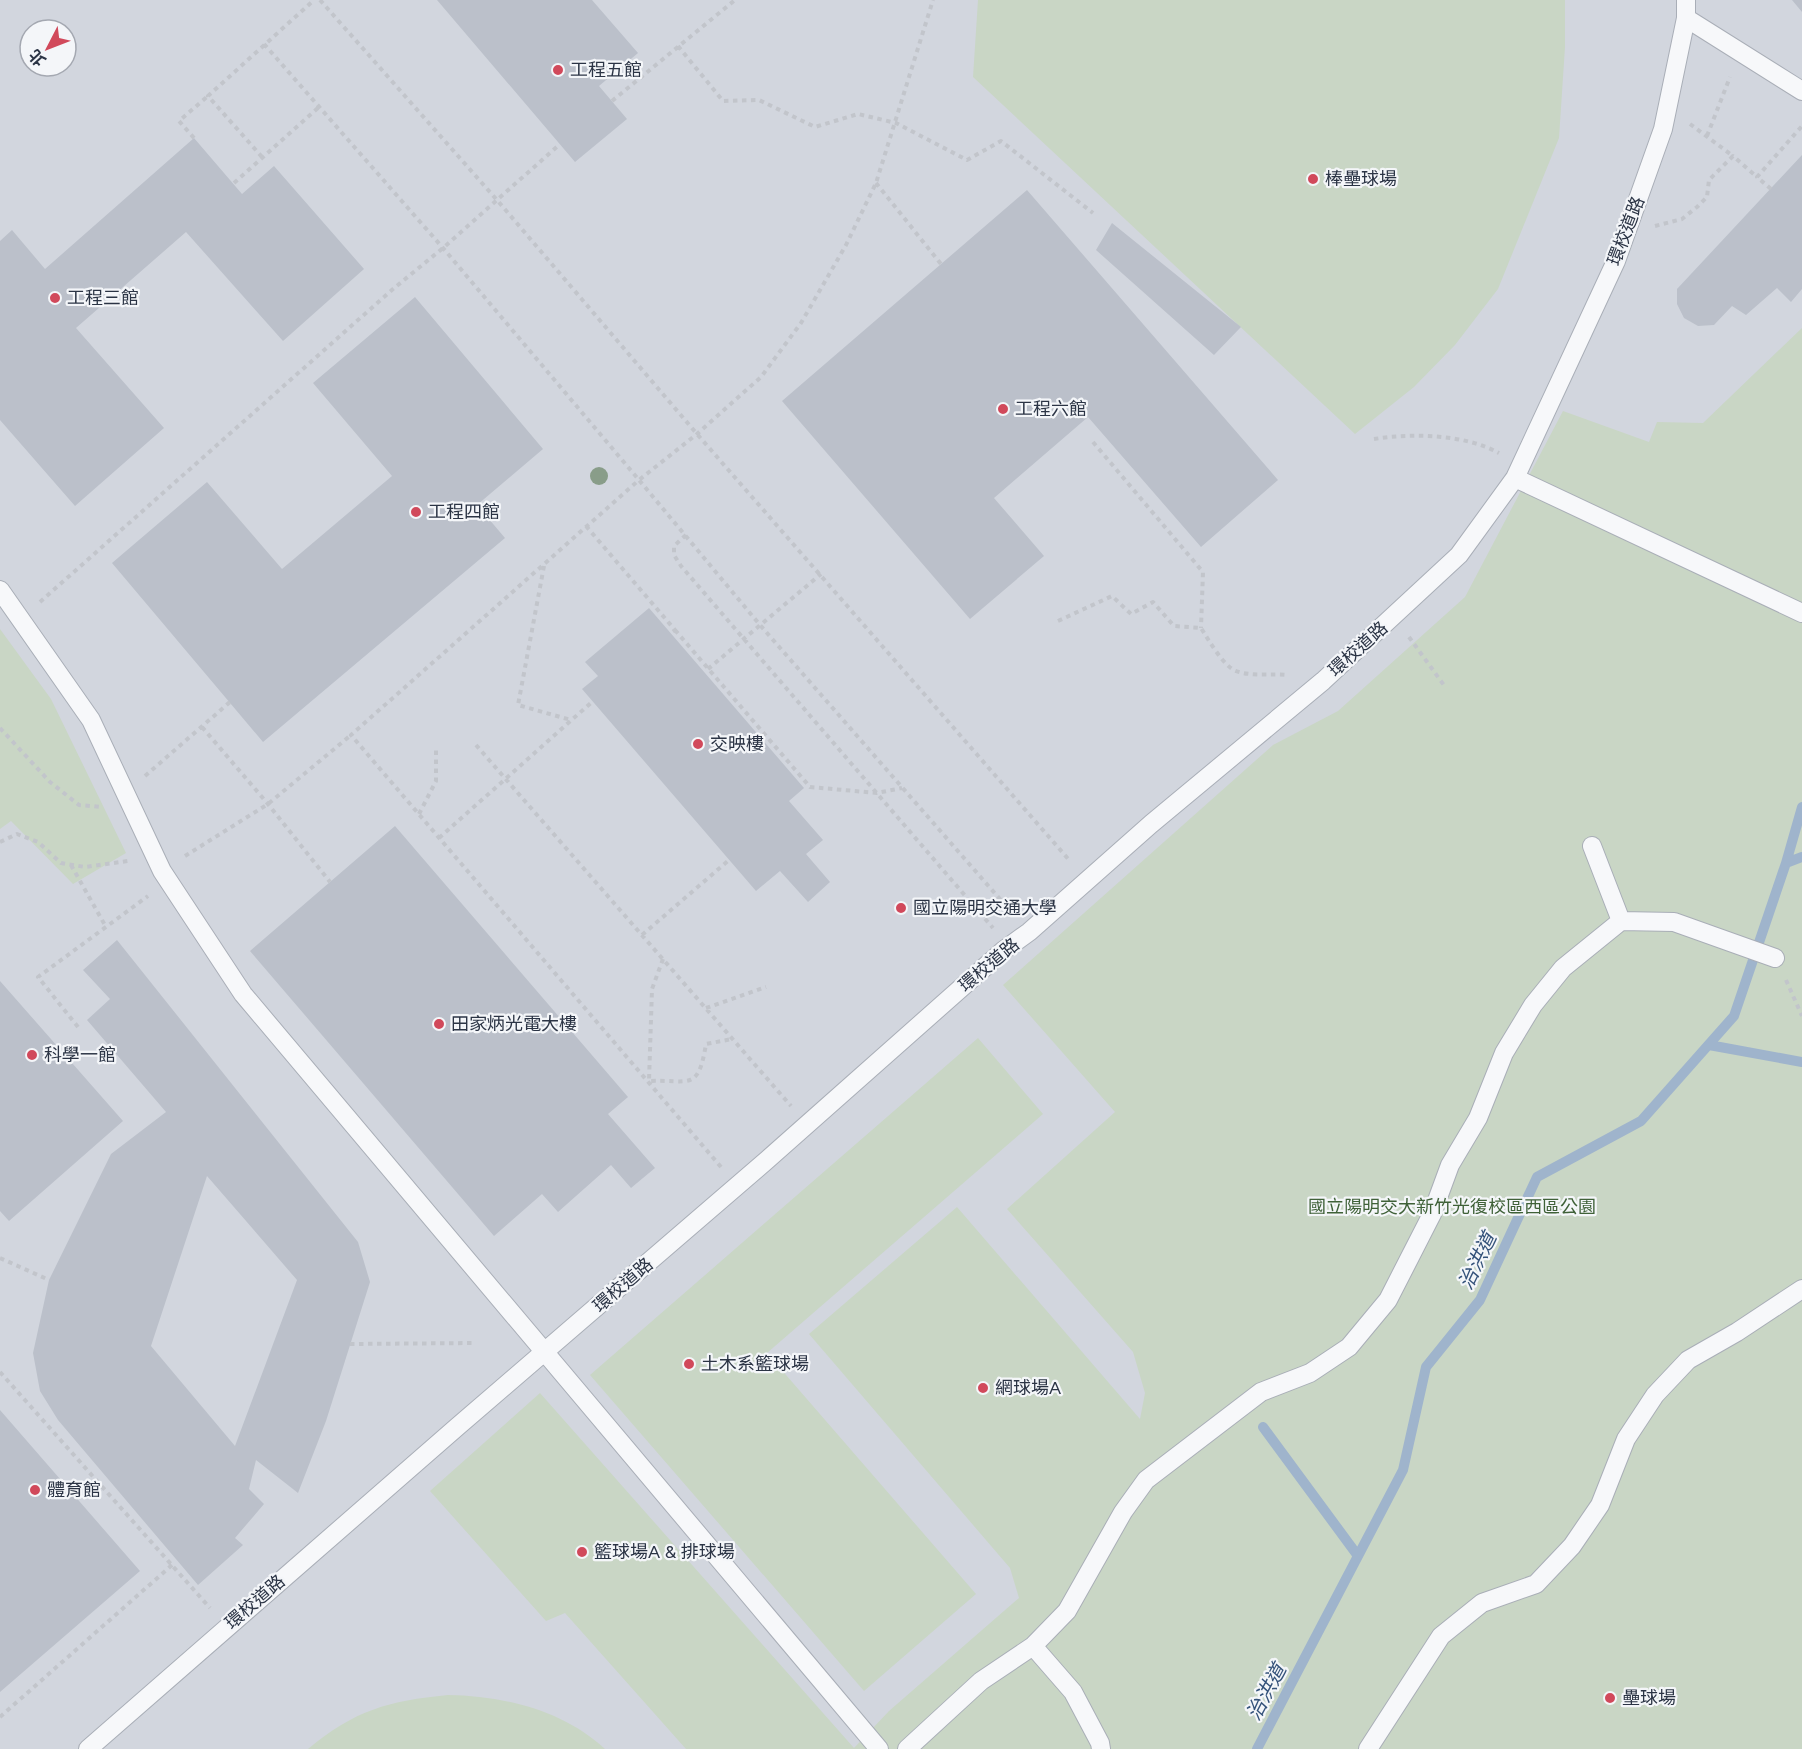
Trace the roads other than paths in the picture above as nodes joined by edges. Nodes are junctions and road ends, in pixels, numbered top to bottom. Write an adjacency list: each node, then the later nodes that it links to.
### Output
1 (1686, 9): 2 (lane); 3 (lane, 環校道路)
2 (1802, 91)
3 (1518, 471): 5 (lane); 10 (lane, 環校道路)
4 (0, 590): 10 (lane)
5 (1802, 613)
6 (1592, 846): 7 (lane)
7 (1621, 921): 8 (lane); 11 (lane)
8 (1775, 958)
9 (1802, 1289): 16 (lane)
10 (545, 1352): 12 (lane, 環校道路); 13 (lane)
11 (1033, 1646): 14 (lane); 15 (lane)
12 (87, 1749)
13 (879, 1749)
14 (907, 1749)
15 (1101, 1749)
16 (1368, 1749)

